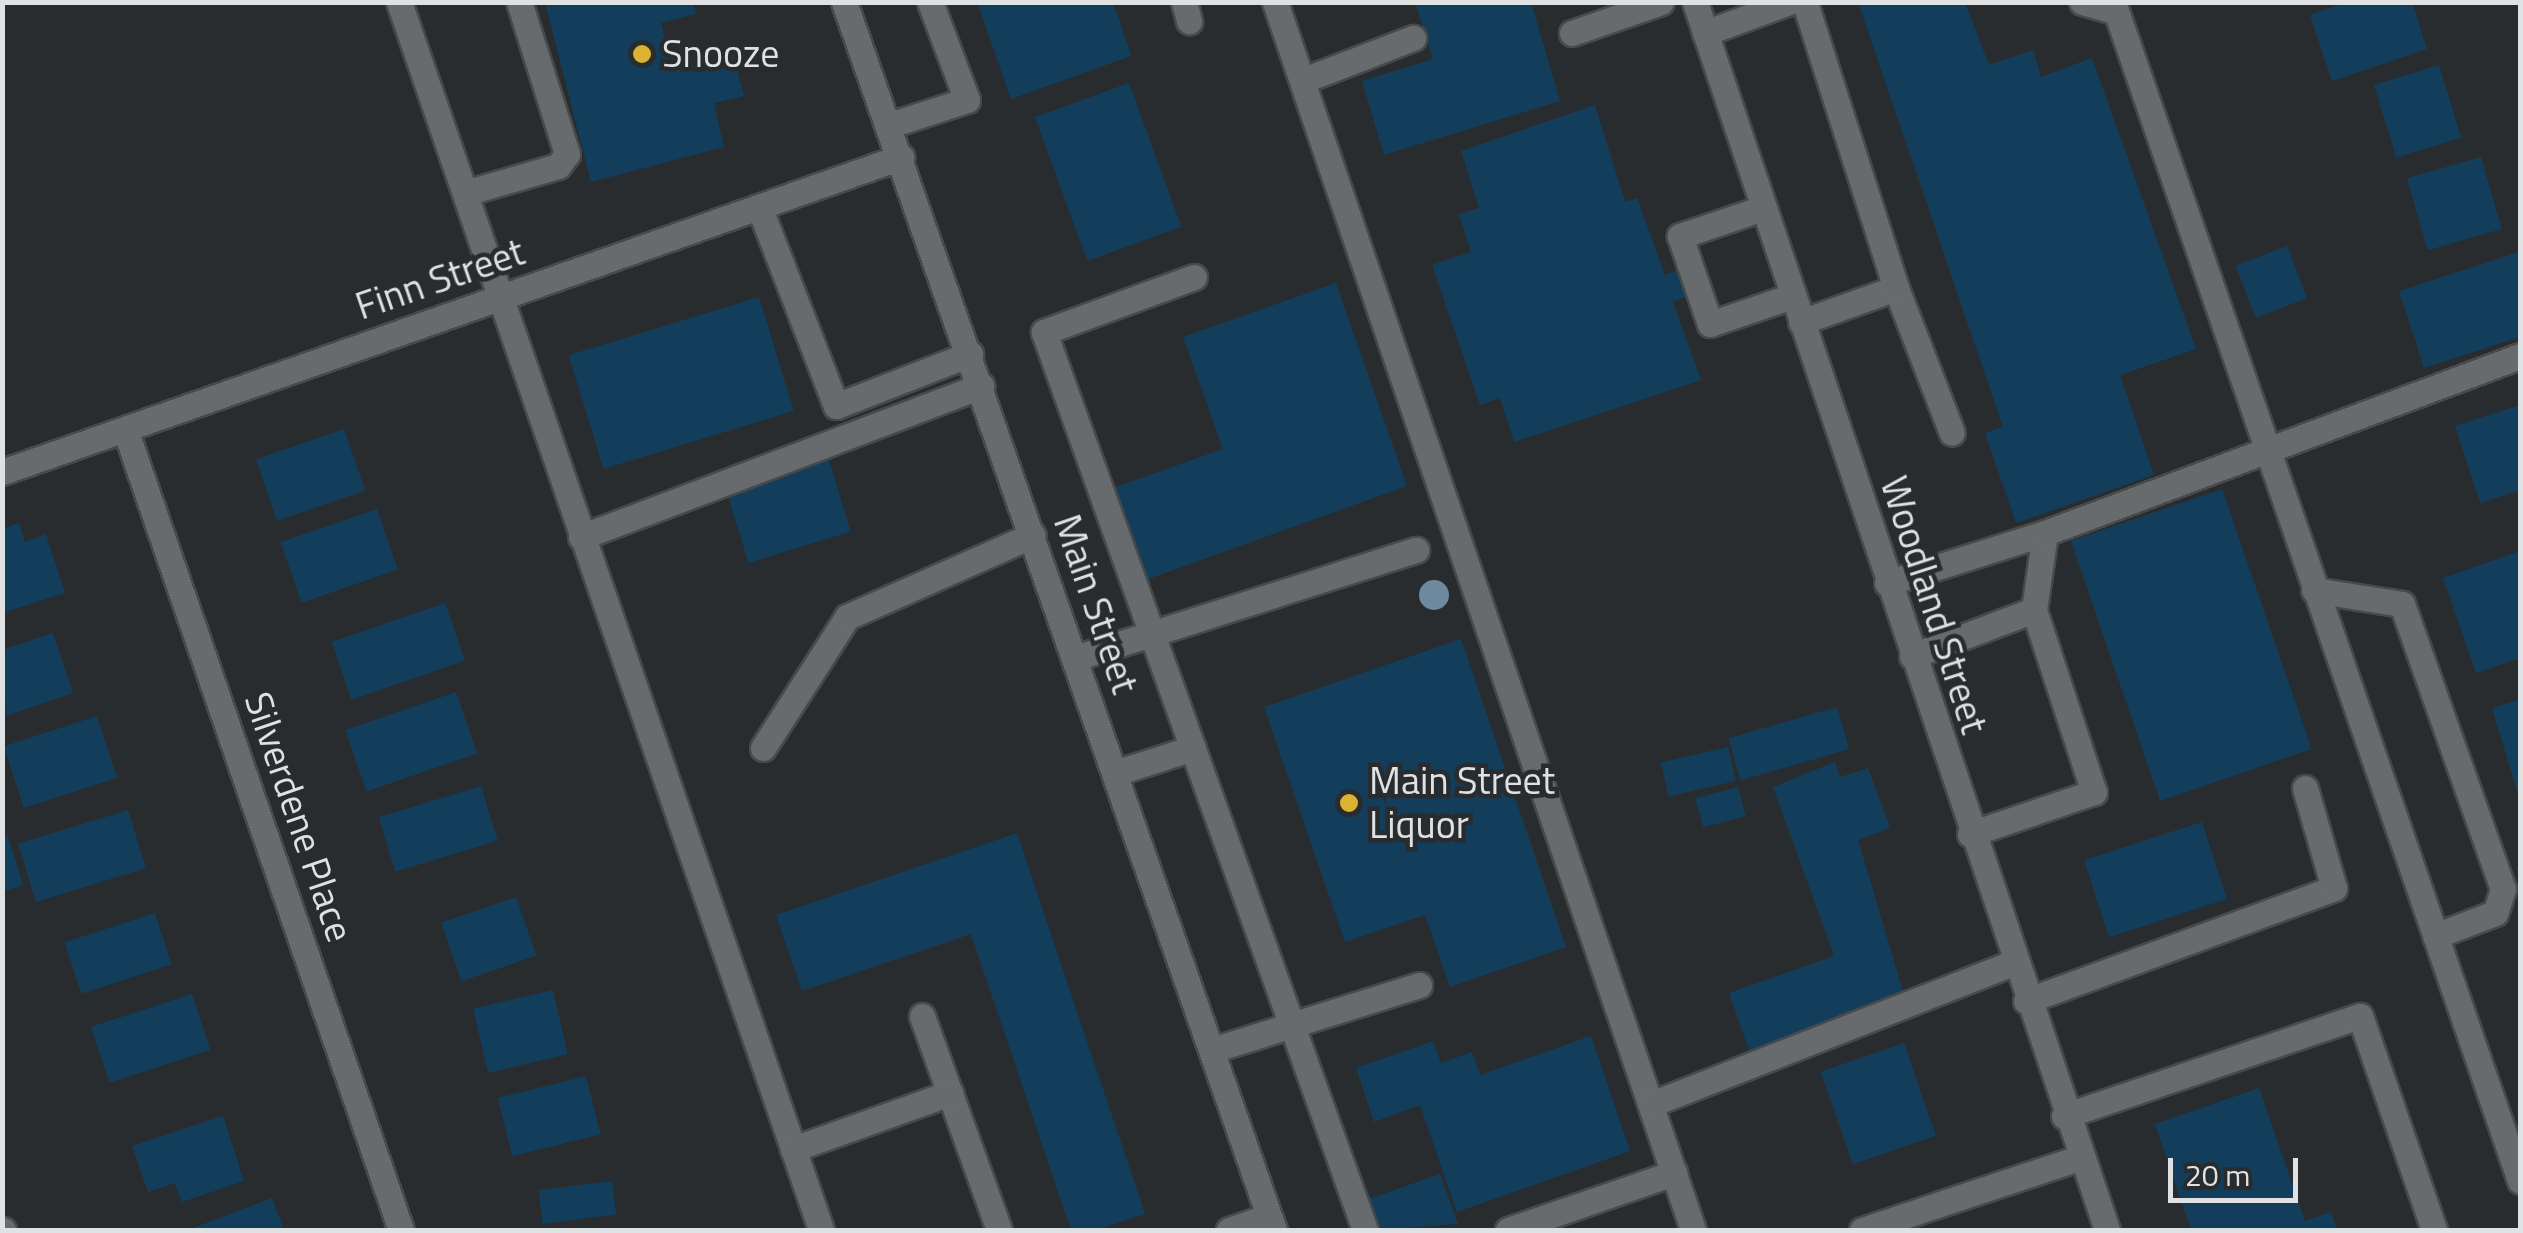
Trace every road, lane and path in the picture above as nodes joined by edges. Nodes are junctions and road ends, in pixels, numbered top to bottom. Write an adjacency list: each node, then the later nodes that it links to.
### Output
1 (398, 2): 18 (street)
2 (519, 2): 18 (street)
3 (844, 2): 16 (street, Main Street)
4 (930, 2): 16 (street)
5 (1276, 2): 15 (street)
6 (1661, 2): 12 (street)
7 (1695, 2): 13 (street, Woodland Street)
8 (1789, 2): 13 (street)
9 (1805, 2): 22 (street)
10 (2082, 2): 11 (street)
11 (2114, 7): 31 (street)
12 (1572, 32)
13 (1706, 32): 19 (street, Woodland Street)
14 (1412, 38): 15 (street)
15 (1304, 80): 56 (street)
16 (890, 125): 17 (street, Main Street)
17 (902, 157): 20 (street, Finn Street); 26 (street, Main Street)
18 (466, 193): 23 (street)
19 (1764, 208): 24 (street, Woodland Street); 24 (street)
20 (760, 209): 23 (street, Finn Street); 26 (street)
21 (1194, 277): 40 (street)
22 (1896, 288): 25 (street); 30 (street)
23 (502, 296): 29 (street, Finn Street); 35 (street)
24 (1792, 296): 25 (street, Woodland Street)
25 (1801, 322): 37 (street, Woodland Street)
26 (970, 354): 28 (street, Main Street)
27 (2520, 356): 31 (street)
28 (981, 386): 34 (street, Main Street); 35 (street)
29 (125, 429): 32 (street, Finn Street); 63 (street, Silverdene Place)
30 (1952, 434)
31 (2263, 446): 33 (street); 38 (street)
32 (2, 472)
33 (2045, 533): 37 (street); 39 (street)
34 (1033, 535): 42 (street, Main Street); 43 (street)
35 (581, 537): 58 (street)
36 (1416, 550): 40 (street)
37 (1887, 583): 41 (street, Woodland Street)
38 (2314, 590): 48 (street); 48 (street)
39 (2034, 610): 41 (street); 47 (street)
40 (1152, 634): 42 (street); 44 (street)
41 (1912, 656): 47 (street, Woodland Street)
42 (1075, 658): 45 (street, Main Street)
43 (763, 748)
44 (1193, 748): 45 (street); 53 (street)
45 (1115, 772): 54 (street, Main Street)
46 (2305, 788): 51 (street)
47 (1970, 834): 49 (street, Woodland Street)
48 (2434, 936): 61 (street)
49 (2013, 963): 51 (street, Woodland Street); 56 (street)
50 (1419, 985): 53 (street)
51 (2026, 1001): 57 (street, Woodland Street)
52 (922, 1016): 55 (street)
53 (1292, 1025): 54 (street); 67 (street)
54 (1212, 1050): 62 (street, Main Street)
55 (950, 1093): 58 (street); 65 (street)
56 (1650, 1104): 60 (street)
57 (2064, 1116): 59 (street, Woodland Street); 72 (street)
58 (793, 1149): 64 (street)
59 (2078, 1158): 70 (street); 71 (street, Woodland Street)
60 (1674, 1173): 68 (street); 69 (street)
61 (2520, 1182)
62 (1272, 1223): 66 (street)
63 (401, 1230)
64 (822, 1230)
65 (999, 1230)
66 (1229, 1230)
67 (1365, 1230)
68 (1508, 1230)
69 (1694, 1230)
70 (1862, 1230)
71 (2107, 1230)
72 (2434, 1230)

